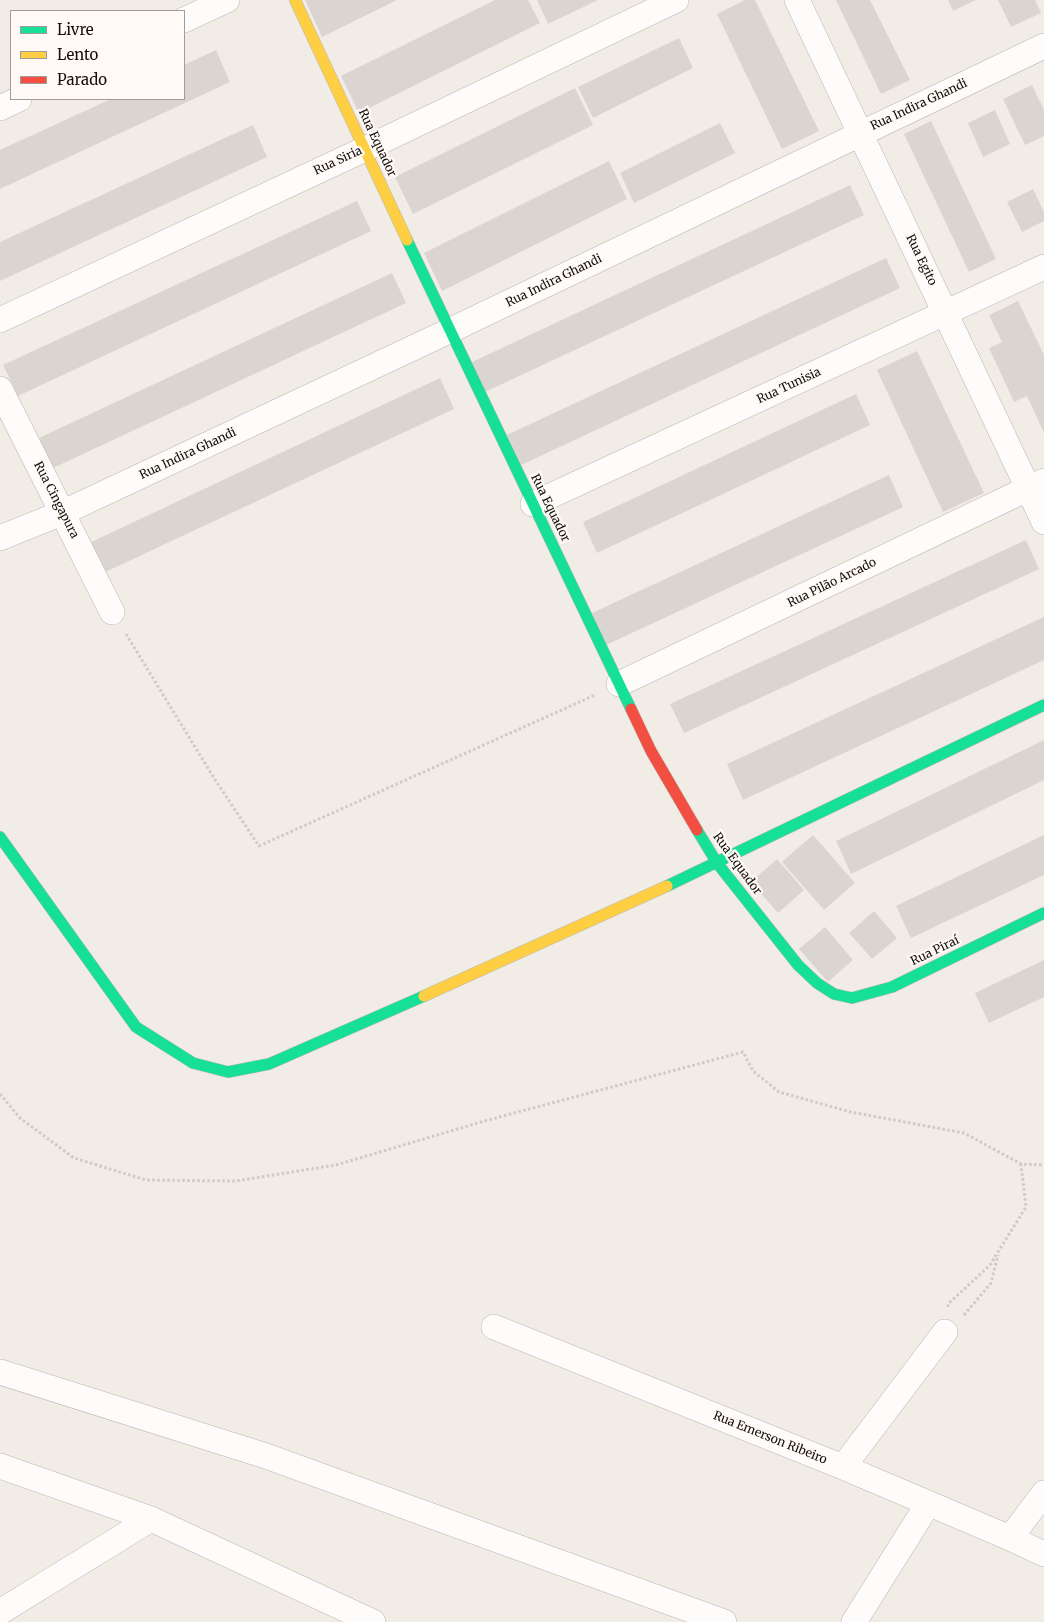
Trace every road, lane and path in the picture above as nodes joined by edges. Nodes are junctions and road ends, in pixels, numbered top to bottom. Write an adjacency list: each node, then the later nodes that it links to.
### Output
1 (226, 0): 5 (street)
2 (295, 0): 10 (street, Rua Equador)
3 (676, 0): 10 (street, Rua Siria)
4 (797, 0): 9 (street, Rua Egito)
5 (185, 20)
6 (1044, 46): 9 (street, Rua Indira Ghandi)
7 (17, 100): 8 (street)
8 (0, 108)
9 (860, 133): 12 (street, Rua Egito); 14 (street, Rua Indira Ghandi)
10 (365, 149): 13 (street, Rua Siria); 14 (street, Rua Equador)
11 (1044, 266): 12 (street, Rua Tunisia)
12 (946, 313): 16 (street, Rua Egito); 17 (street, Rua Tunisia)
13 (0, 320)
14 (449, 331): 17 (street, Rua Equador); 18 (street, Rua Indira Ghandi)
15 (0, 389): 18 (street, Rua Cingapura)
16 (1036, 485): 19 (street, Rua Egito); 22 (street, Rua Pilão Arcado)
17 (533, 504): 22 (street, Rua Equador)
18 (62, 513): 20 (street, Rua Indira Ghandi); 21 (street, Rua Cingapura)
19 (1044, 522)
20 (0, 538)
21 (112, 612): 22 (path)
22 (620, 684): 25 (street, Rua Equador)
23 (1044, 705): 25 (street)
24 (0, 836): 25 (street)
25 (717, 863): 27 (street, Rua Equador)
26 (1044, 913): 27 (street, Rua Piraí)
27 (834, 994)
28 (0, 1094): 29 (path)
29 (1021, 1164): 30 (path); 31 (path)
30 (1044, 1165)
31 (999, 1250): 33 (path); 33 (path)
32 (494, 1327): 36 (street, Rua Emerson Ribeiro)
33 (945, 1332): 36 (street)
34 (0, 1372): 43 (street)
35 (0, 1466): 39 (street)
36 (843, 1467): 38 (street, Rua Emerson Ribeiro)
37 (1044, 1493): 40 (street)
38 (928, 1504): 40 (street, Rua Emerson Ribeiro); 46 (street)
39 (151, 1519): 42 (street); 44 (street)
40 (1010, 1538): 41 (street, Rua Emerson Ribeiro)
41 (1044, 1554)
42 (3, 1613)
43 (694, 1617): 45 (street)
44 (373, 1622)
45 (724, 1622)
46 (854, 1622)

